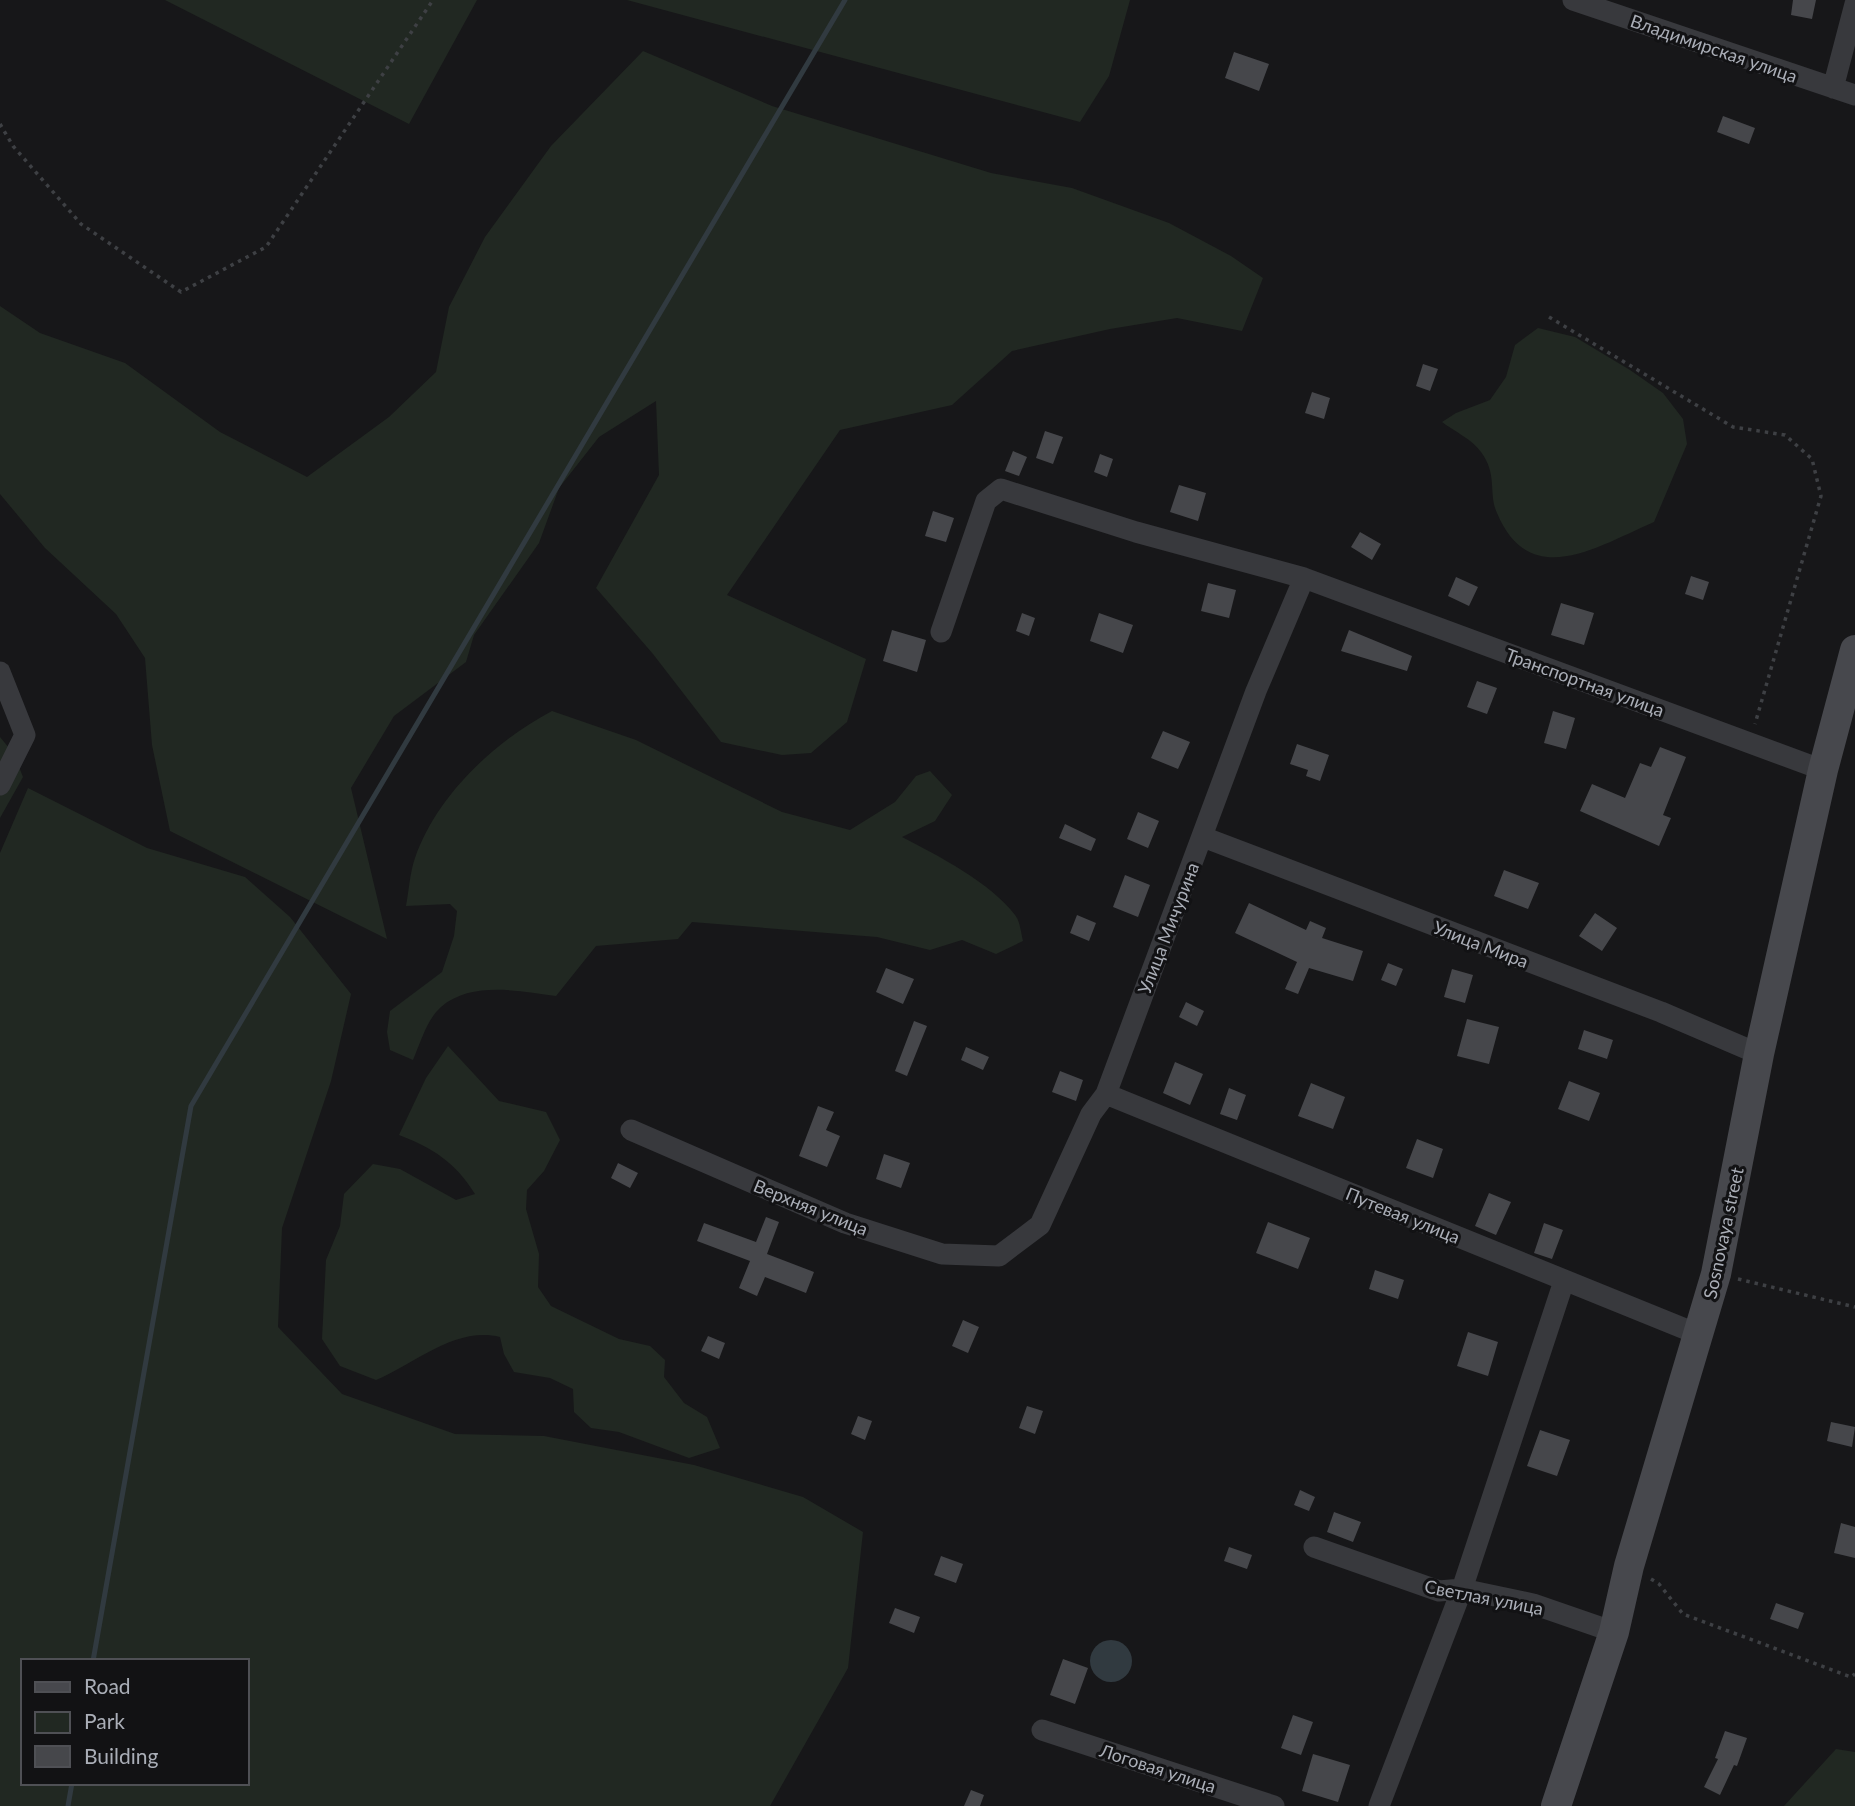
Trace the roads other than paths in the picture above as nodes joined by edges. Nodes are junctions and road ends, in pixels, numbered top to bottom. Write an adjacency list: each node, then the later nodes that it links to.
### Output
1 (1576, 1): 3 (street, Владимирская улица)
2 (1855, 4): 3 (street)
3 (1833, 88): 4 (street, Владимирская улица)
4 (1855, 95)
5 (1304, 578): 6 (street, Транспортная улица); 9 (street, Транспортная улица); 11 (street, Улица Мичурина)
6 (941, 632)
7 (1855, 650): 9 (street, Sosnovaya street)
8 (0, 672): 10 (street)
9 (1823, 770): 12 (street, Sosnovaya street)
10 (0, 785)
11 (1203, 836): 12 (street, Улица Мира); 13 (street, Улица Мичурина)
12 (1759, 1054): 17 (street, Sosnovaya street)
13 (1106, 1094): 15 (street, Улица Мичурина); 16 (street, Путевая улица)
14 (631, 1130): 15 (street, Верхняя улица)
15 (999, 1256)
16 (1564, 1281): 17 (street, Путевая улица); 19 (street)
17 (1700, 1335): 20 (street, Sosnovaya street)
18 (1314, 1547): 19 (street, Светлая улица)
19 (1462, 1589): 20 (street, Светлая улица); 23 (street)
20 (1614, 1632): 24 (street, Sosnovaya street)
21 (1042, 1730): 22 (street, Логовая улица)
22 (1274, 1806)
23 (1379, 1806)
24 (1556, 1806)

